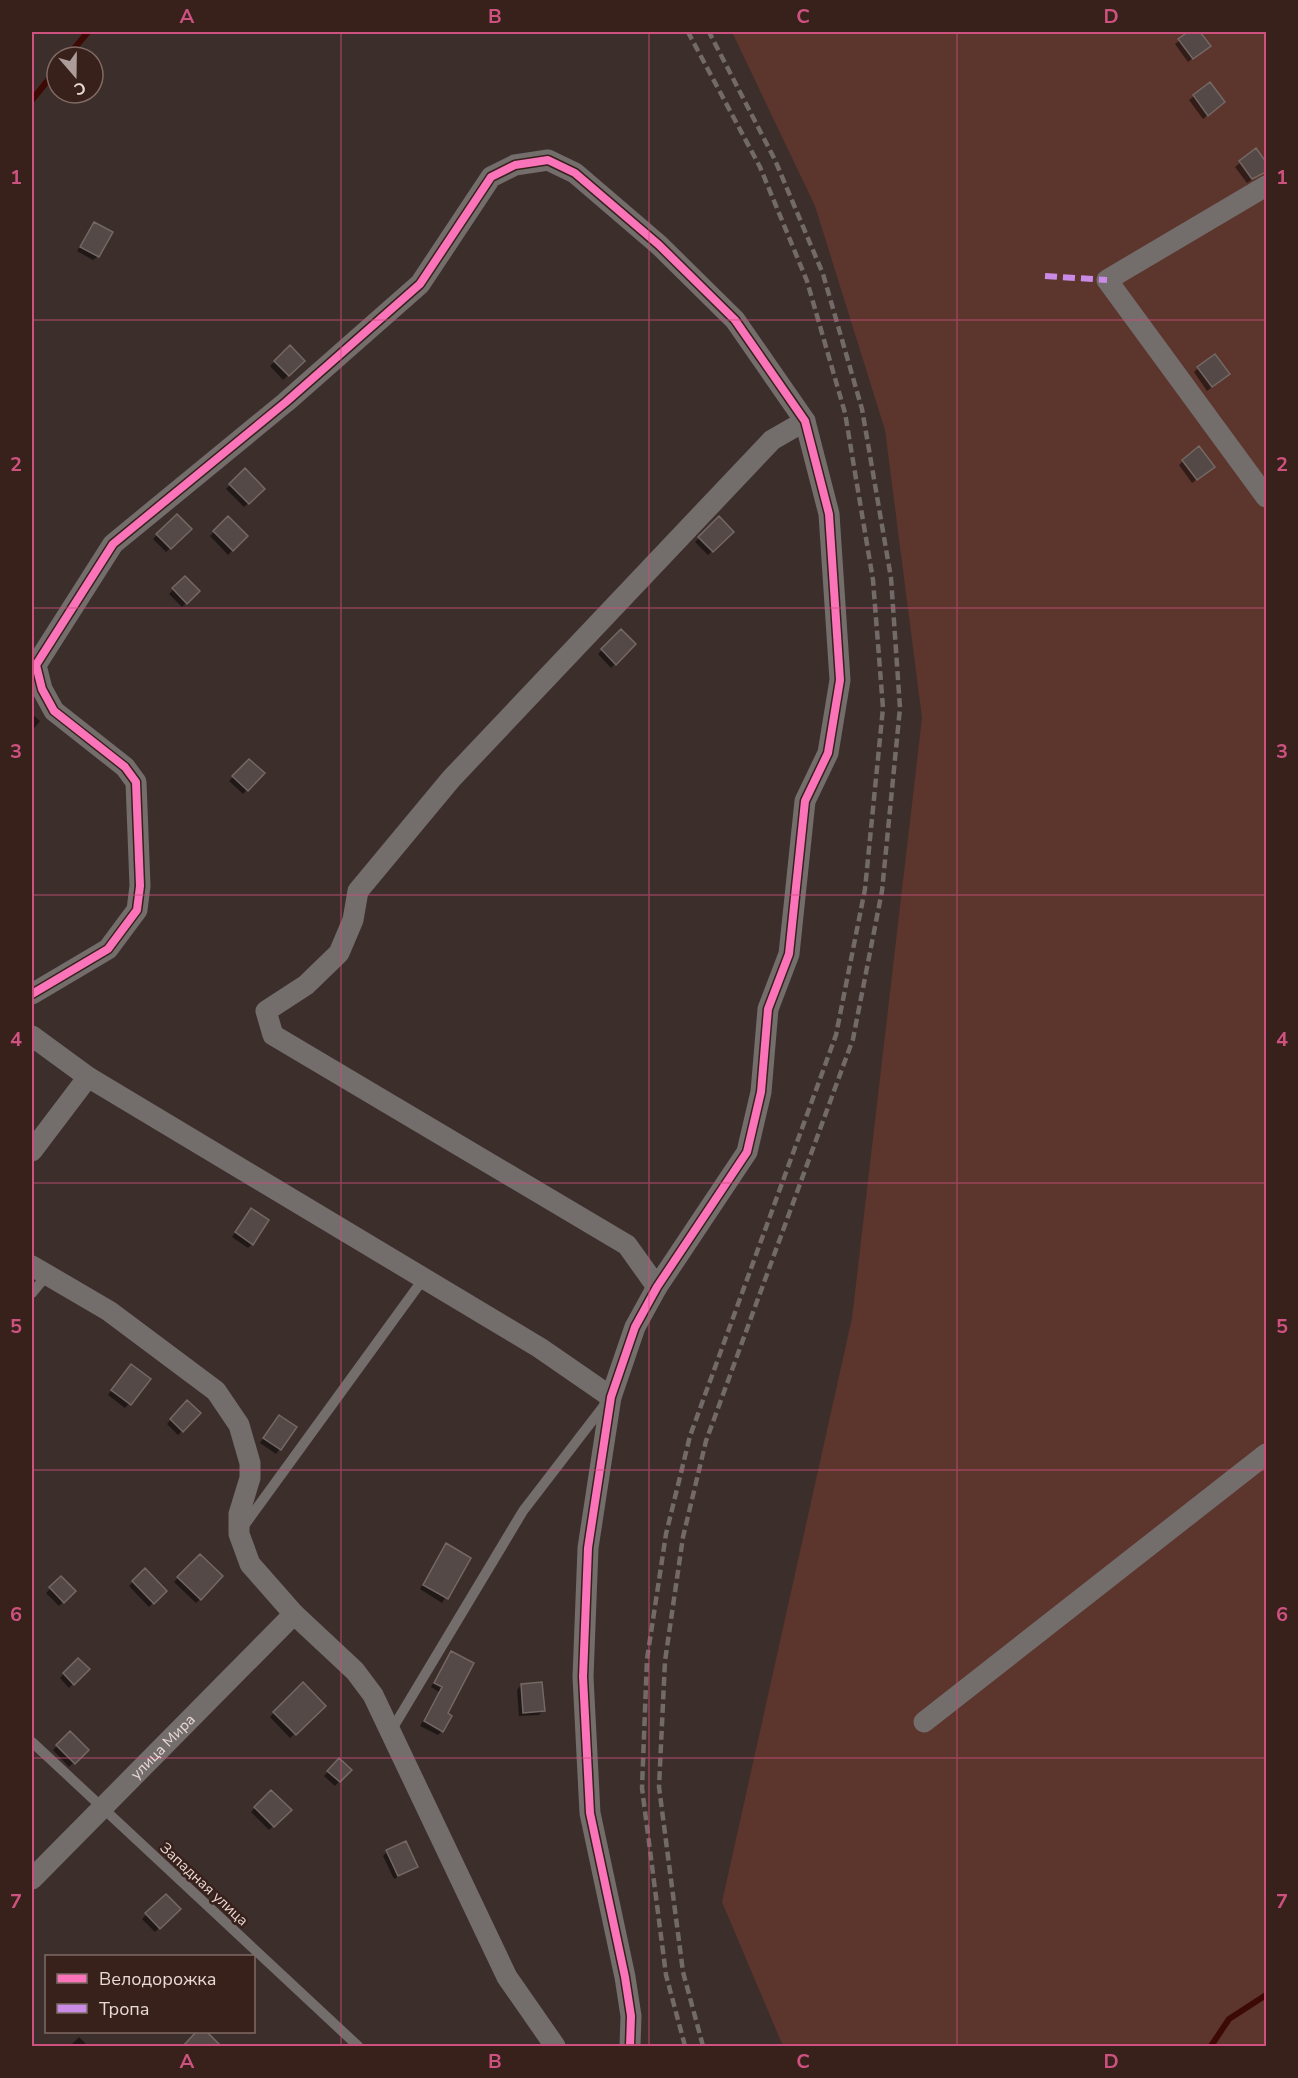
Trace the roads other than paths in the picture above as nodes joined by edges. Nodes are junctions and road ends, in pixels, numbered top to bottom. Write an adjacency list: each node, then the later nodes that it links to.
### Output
1 (1266, 186): 3 (street)
2 (805, 421): 4 (street); 10 (street); 10 (street)
3 (1266, 497)
4 (32, 993)
5 (32, 1036): 6 (street)
6 (88, 1077): 7 (street); 9 (street)
7 (32, 1151)
8 (39, 1270): 11 (lane); 14 (street)
9 (424, 1278): 12 (street); 14 (lane)
10 (657, 1287): 12 (street)
11 (32, 1293)
12 (611, 1397): 17 (lane); 23 (street)
13 (1266, 1454): 16 (street)
14 (239, 1533): 15 (street)
15 (294, 1614): 17 (street); 19 (street, улица Мира)
16 (924, 1722)
17 (392, 1731): 22 (street)
18 (32, 1742): 19 (lane, Западная улица)
19 (100, 1807): 20 (street, улица Мира); 21 (lane, Западная улица)
20 (32, 1879)
21 (358, 2046)
22 (555, 2046)
23 (630, 2046)

